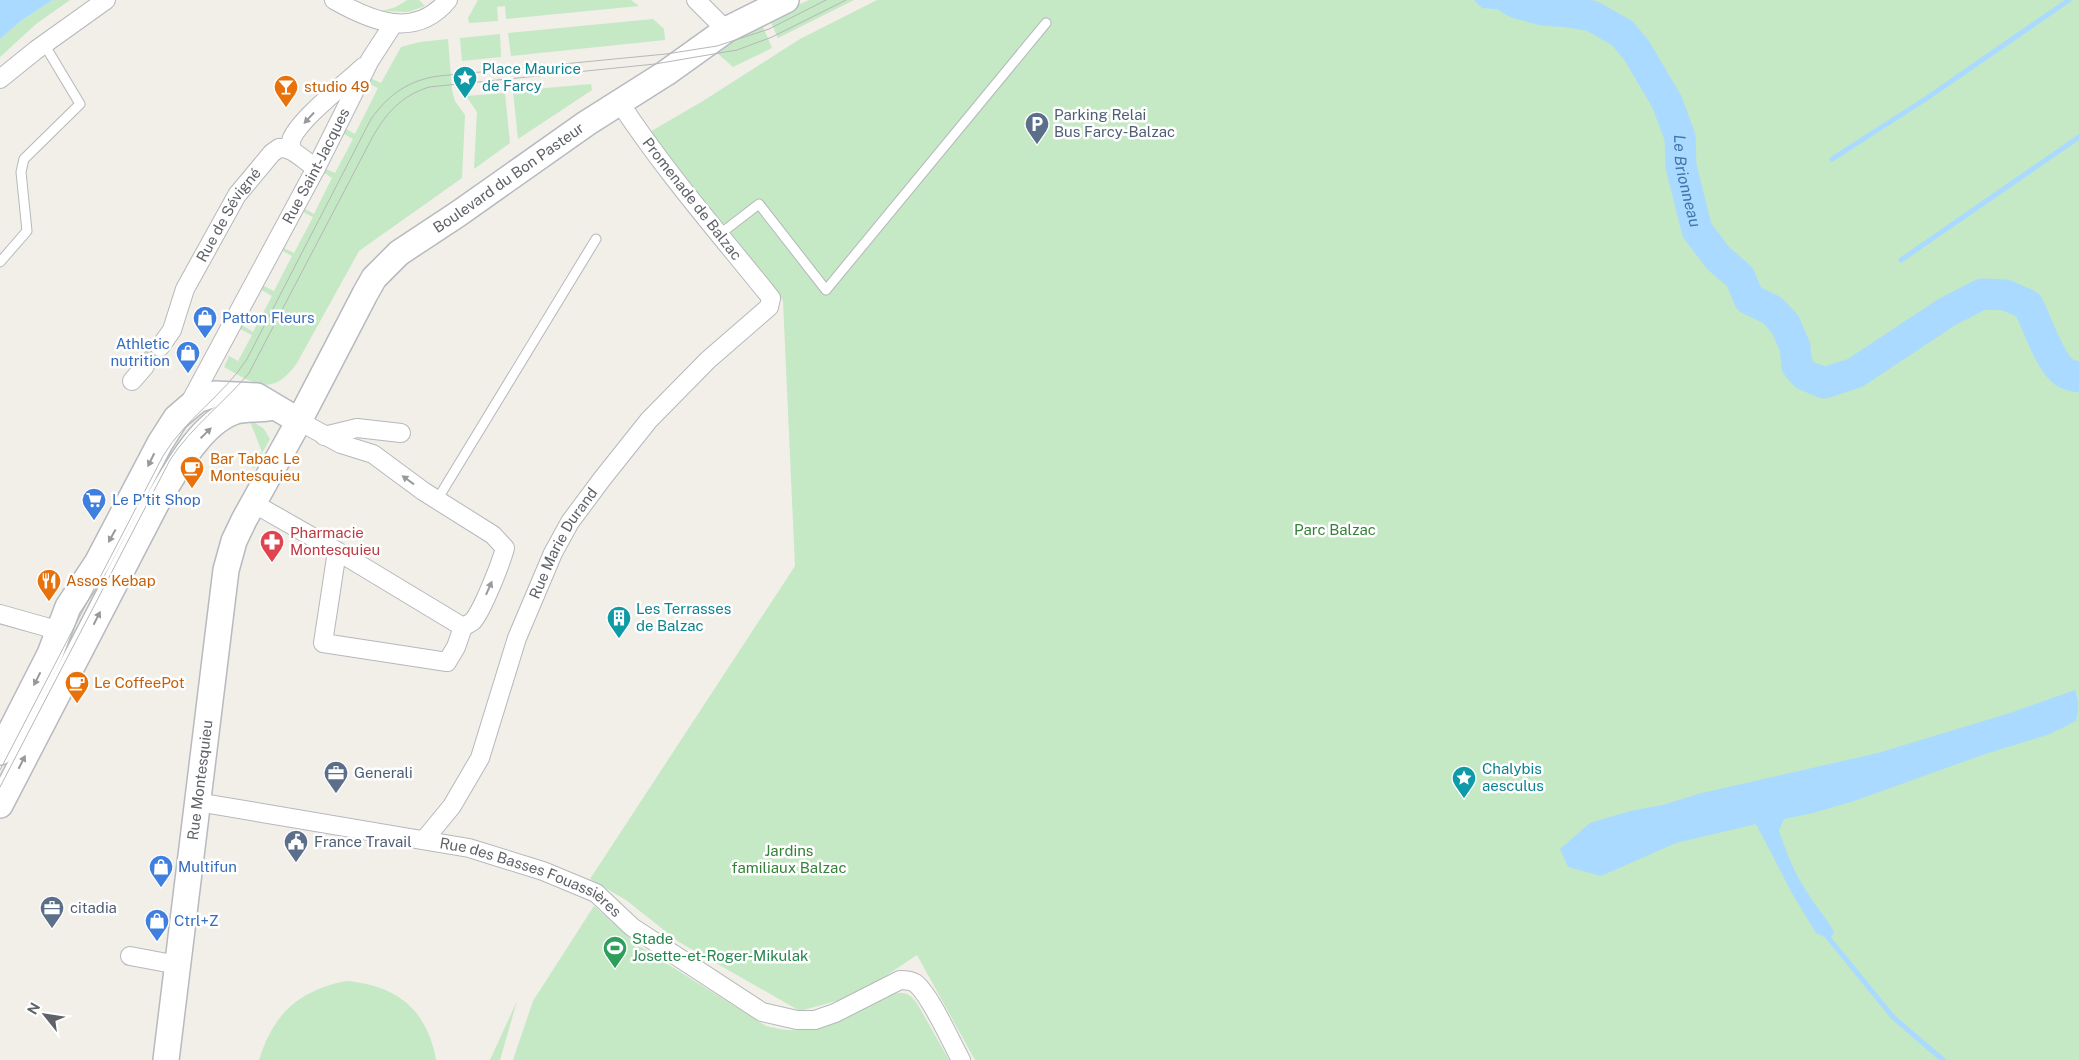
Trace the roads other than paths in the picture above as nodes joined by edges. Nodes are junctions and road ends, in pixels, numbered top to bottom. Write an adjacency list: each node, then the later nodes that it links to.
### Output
1 (106, 0): 9 (street)
2 (334, 0): 6 (street)
3 (448, 0): 6 (street)
4 (696, 0): 8 (street)
5 (786, 0): 8 (street, Boulevard du Bon Pasteur)
6 (394, 23): 10 (street, Rue Saint-Jacques)
7 (1046, 23): 15 (lane)
8 (726, 30): 12 (street, Boulevard du Bon Pasteur)
9 (44, 44): 11 (street); 17 (lane)
10 (370, 60): 13 (street, one-way to 13); 14 (street, Rue Saint-Jacques)
11 (0, 79)
12 (620, 103): 15 (street, Promenade de Balzac); 26 (street, Boulevard du Bon Pasteur)
13 (292, 149): 14 (street); 19 (street, Rue de Sévigné)
14 (316, 168): 20 (street, Rue Saint-Jacques)
15 (720, 234): 18 (street, Promenade de Balzac)
16 (596, 239): 29 (lane)
17 (0, 262)
18 (767, 293): 38 (street, Rue Marie Durand)
19 (160, 346)
20 (210, 365): 23 (street); 24 (street, Rue Saint-Jacques)
21 (145, 366): 22 (street)
22 (132, 381)
23 (215, 394): 24 (street); 25 (street)
24 (188, 406): 34 (street, one-way to 34)
25 (275, 406): 26 (street); 37 (street, one-way to 25)
26 (300, 421): 28 (street); 30 (street, Rue Montesquieu)
27 (401, 433): 28 (street)
28 (324, 436): 29 (street, one-way to 28)
29 (437, 500): 33 (street, one-way to 29)
30 (253, 503): 31 (street); 36 (street, Rue Montesquieu)
31 (338, 551): 33 (street); 33 (street)
32 (0, 614): 34 (street)
33 (463, 627)
34 (58, 633): 35 (street, one-way to 35)
35 (0, 752)
36 (197, 802): 38 (street, Rue des Basses Fouassières); 40 (street, Rue Montesquieu)
37 (0, 805)
38 (424, 840): 42 (street, Rue des Basses Fouassières)
39 (130, 956): 40 (street)
40 (178, 965): 41 (street, Rue Montesquieu)
41 (166, 1060)
42 (961, 1060)

